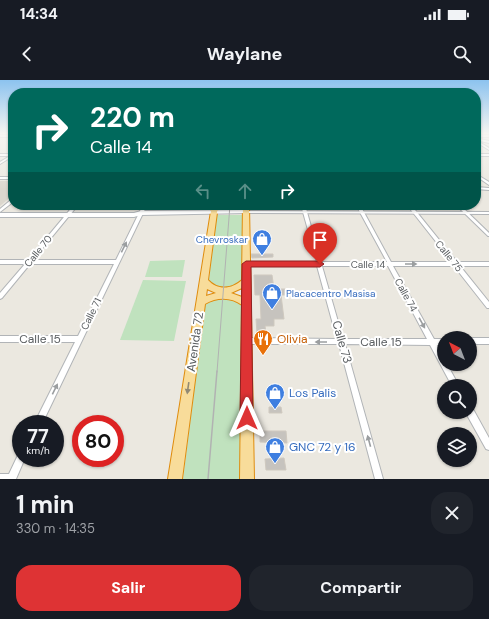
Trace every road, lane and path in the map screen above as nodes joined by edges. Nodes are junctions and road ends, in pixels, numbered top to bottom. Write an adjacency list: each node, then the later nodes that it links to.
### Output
1 (482, 179): 2 (street); 3 (street)
2 (489, 179)
3 (489, 184)
4 (8, 204): 13 (street)
5 (72, 210): 14 (street, Calle 70)
6 (142, 210): 15 (street, Calle 71)
7 (214, 210): 16 (highway, Avenida 72)
8 (246, 210): 9 (street); 16 (main road); 26 (highway)
9 (305, 210): 17 (street); 27 (street, Calle 73)
10 (360, 210): 17 (street, Calle 74)
11 (412, 210): 20 (street, Calle 75)
12 (464, 210): 18 (street)
13 (0, 211): 14 (main road)
14 (69, 213): 15 (main road); 21 (main road); 24 (street, Calle 70)
15 (141, 213): 16 (main road); 25 (street, Calle 71, one-way to 15)
16 (214, 213): 31 (highway, Avenida 72)
17 (362, 213): 20 (street); 28 (street, Calle 74)
18 (467, 213): 19 (street); 20 (street); 22 (street)
19 (489, 213)
20 (415, 214): 29 (street, Calle 75)
21 (0, 215)
22 (489, 235)
23 (0, 262): 24 (street)
24 (29, 262): 25 (street); 33 (street, Calle 70)
25 (117, 262): 38 (street, Calle 71)
26 (246, 264): 27 (street, Calle 14); 32 (highway)
27 (320, 264): 28 (street, Calle 14); 42 (street, Calle 73)
28 (390, 264): 29 (street, Calle 14, one-way to 29); 43 (street, Calle 74, one-way to 43)
29 (456, 264): 30 (street, Calle 14); 36 (street, Calle 75)
30 (489, 264)
31 (204, 281): 32 (highway); 34 (highway, Avenida 72)
32 (246, 281): 35 (highway)
33 (0, 297)
34 (201, 302): 35 (highway); 52 (highway, Avenida 72, one-way to 52)
35 (246, 303): 39 (highway)
36 (489, 306)
37 (0, 339): 38 (street, Calle 15)
38 (80, 339): 46 (street, Calle 71, one-way to 38)
39 (246, 341): 42 (street, Calle 15, one-way to 39); 53 (highway)
40 (477, 341): 41 (street)
41 (489, 341)
42 (342, 342): 43 (street, Calle 15); 54 (street, Calle 73, one-way to 42)
43 (432, 342): 44 (street, Calle 15); 45 (street, Calle 74)
44 (437, 342)
45 (437, 351)
46 (42, 415)
47 (474, 419): 48 (street)
48 (489, 446)
49 (17, 467): 51 (street)
50 (0, 478): 51 (street)
51 (11, 479)
52 (175, 479)
53 (247, 479)
54 (379, 479)

